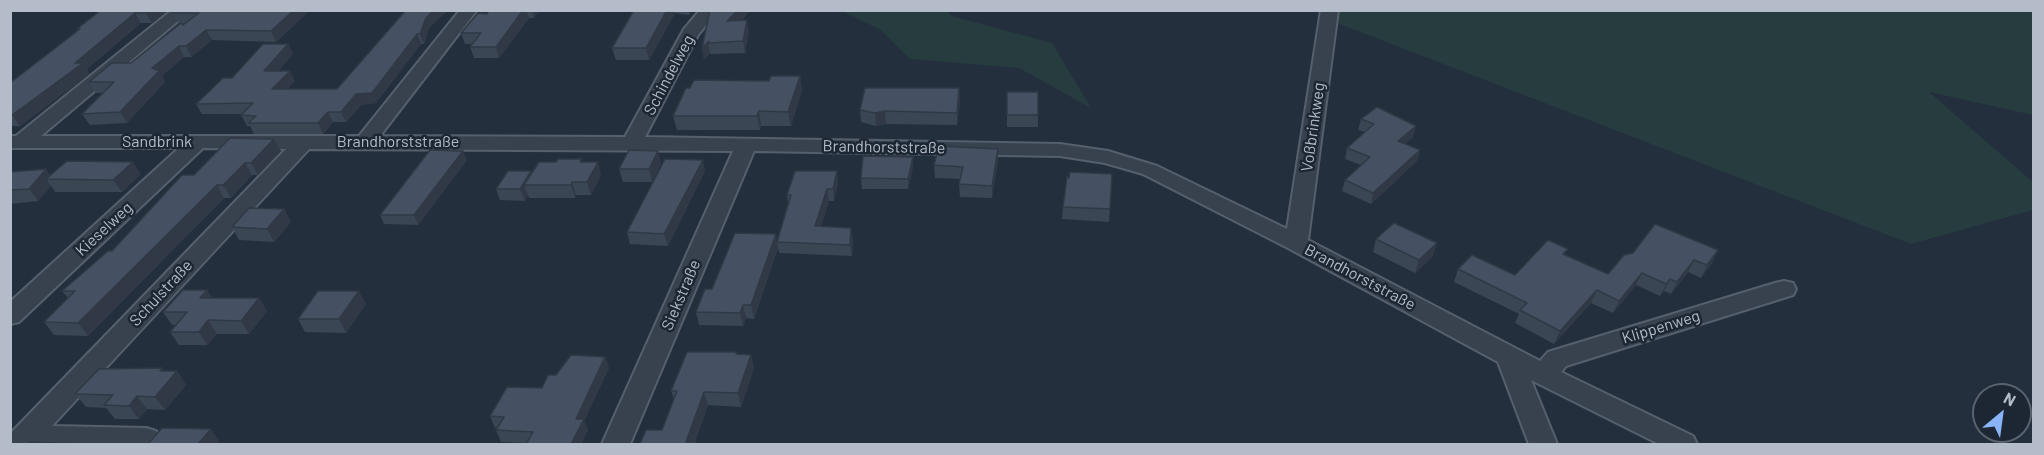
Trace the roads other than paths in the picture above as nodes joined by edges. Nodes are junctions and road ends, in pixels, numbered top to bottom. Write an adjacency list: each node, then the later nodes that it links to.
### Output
1 (183, 10): 6 (street)
2 (469, 10): 5 (street)
3 (710, 10): 9 (street, Schindelweg)
4 (1330, 10): 11 (street, Voßbrinkweg)
5 (366, 141): 8 (street, Brandhorststraße); 9 (street, Brandhorststraße)
6 (16, 142): 7 (street, Sandbrink)
7 (198, 142): 8 (street, Sandbrink); 13 (street, Kieselweg)
8 (304, 142): 16 (street, Schulstraße)
9 (632, 143): 10 (street, Brandhorststraße)
10 (746, 145): 11 (street, Brandhorststraße); 18 (street, Siekstraße)
11 (1296, 243): 14 (street, Brandhorststraße)
12 (1784, 289): 15 (street, Klippenweg)
13 (10, 316)
14 (1509, 357): 15 (street, Brandhorststraße); 19 (street)
15 (1544, 375): 20 (street, Brandhorststraße)
16 (22, 440): 17 (street)
17 (141, 444)
18 (616, 444)
19 (1543, 444)
20 (1683, 444)

